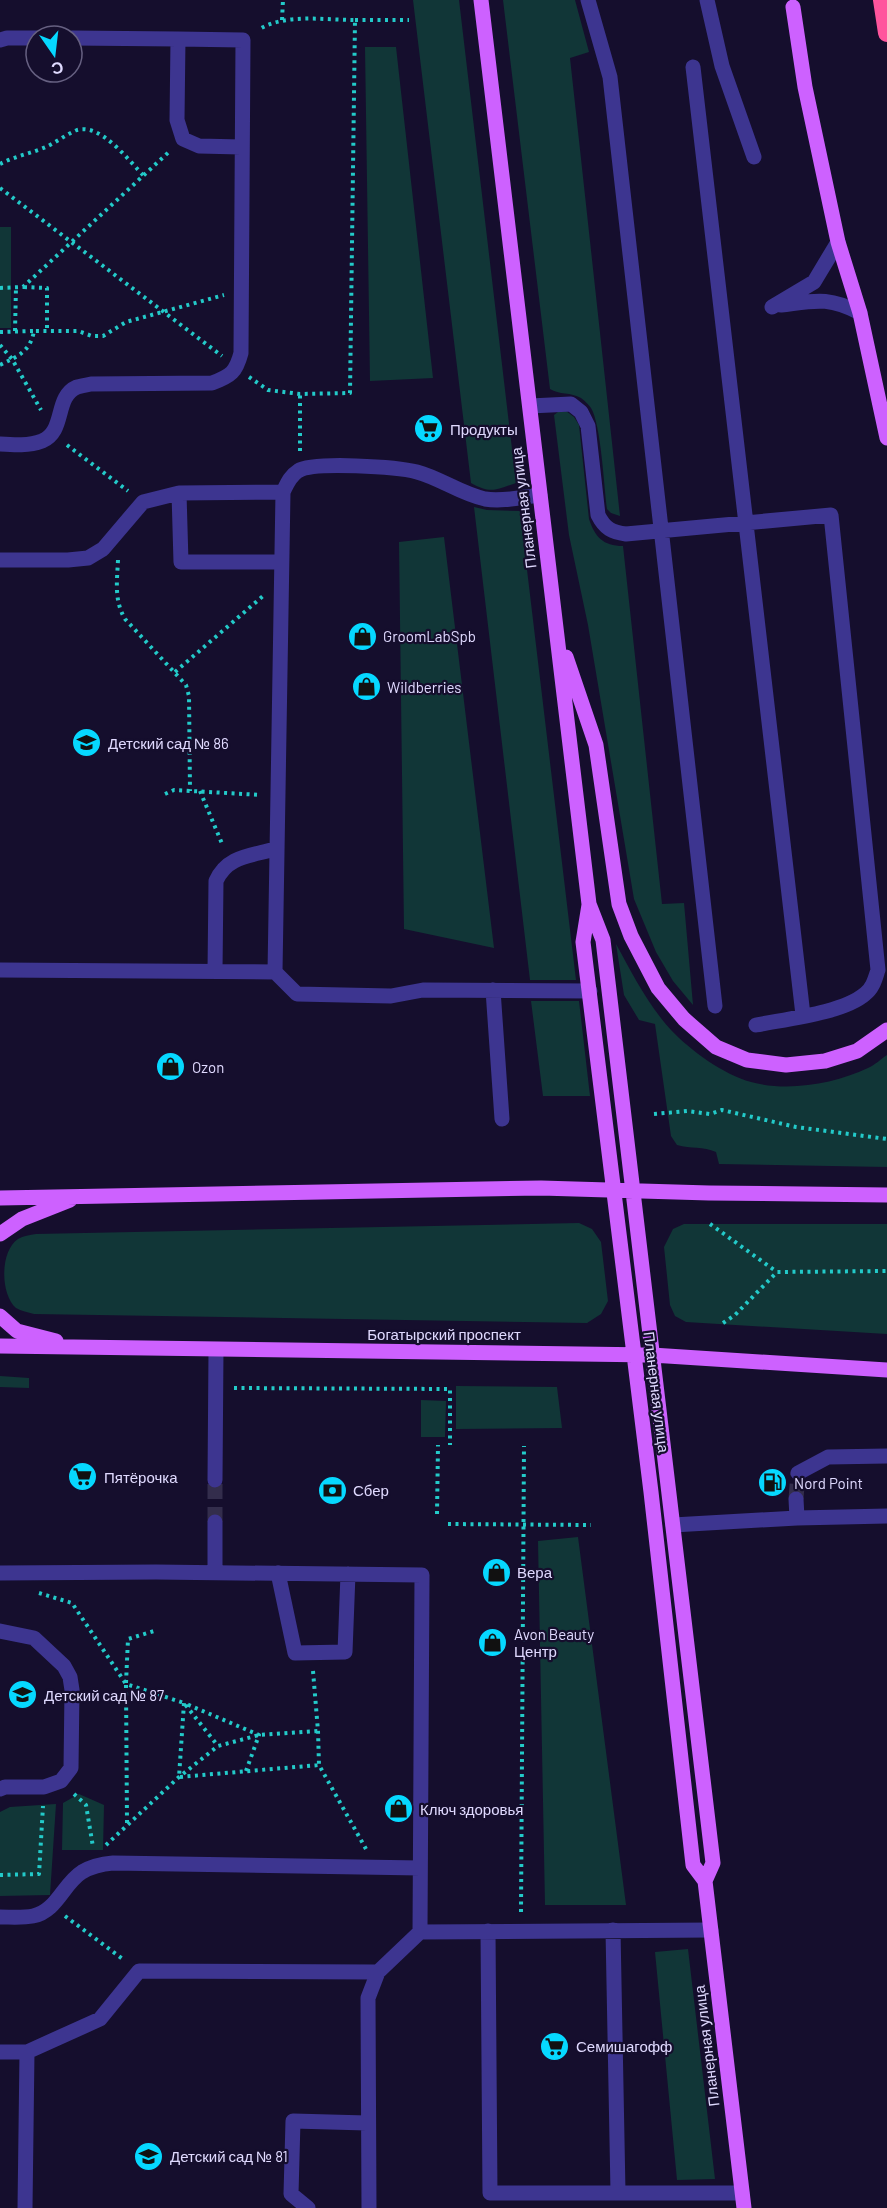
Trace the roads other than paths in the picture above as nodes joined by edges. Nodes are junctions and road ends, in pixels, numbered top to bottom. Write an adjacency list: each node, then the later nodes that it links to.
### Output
1 (481, 0): 16 (main road, Планерная улица)
2 (588, 0): 23 (lane)
3 (707, 0): 13 (lane)
4 (882, 0): 6 (highway)
5 (793, 7): 14 (main road)
6 (887, 33)
7 (24, 38): 10 (lane)
8 (84, 39): 9 (lane)
9 (178, 39): 12 (lane); 12 (lane)
10 (0, 40)
11 (693, 67): 22 (lane)
12 (241, 147): 18 (lane)
13 (754, 157)
14 (838, 243): 15 (main road); 15 (lane)
15 (860, 313): 17 (main road)
16 (530, 406): 21 (main road, Планерная улица); 23 (lane)
17 (887, 438)
18 (0, 444)
19 (282, 492): 20 (lane); 21 (lane); 25 (lane)
20 (179, 493): 24 (lane); 25 (lane)
21 (540, 495): 26 (main road, Планерная улица)
22 (745, 523): 23 (lane); 35 (lane); 35 (lane)
23 (662, 531): 34 (lane)
24 (0, 560)
25 (281, 562): 27 (lane)
26 (555, 626): 28 (main road, Планерная улица); 37 (main road)
27 (275, 849): 30 (lane); 31 (lane)
28 (589, 904): 33 (main road, Планерная улица); 40 (main road, Планерная улица)
29 (0, 970): 30 (lane)
30 (214, 971): 31 (lane)
31 (275, 972): 32 (lane)
32 (493, 990): 33 (lane); 38 (lane)
33 (590, 991): 39 (main road, Планерная улица)
34 (715, 1006)
35 (803, 1016): 36 (lane)
36 (756, 1025)
37 (887, 1030)
38 (502, 1119)
39 (614, 1190): 40 (main road); 42 (main road); 49 (main road, Планерная улица)
40 (633, 1191): 41 (main road); 50 (main road, Планерная улица)
41 (887, 1195)
42 (82, 1196): 43 (main road); 44 (main road)
43 (0, 1198)
44 (0, 1234)
45 (0, 1316): 47 (main road)
46 (0, 1346): 47 (main road, Богатырский проспект)
47 (85, 1348): 48 (main road, Богатырский проспект)
48 (216, 1350): 49 (main road, Богатырский проспект); 54 (lane)
49 (634, 1354): 50 (main road, Богатырский проспект); 67 (main road, Планерная улица)
50 (652, 1355): 51 (main road, Богатырский проспект); 59 (main road, Планерная улица)
51 (887, 1370)
52 (887, 1456): 53 (lane)
53 (798, 1473)
54 (215, 1480)
55 (796, 1499): 57 (lane)
56 (887, 1516): 57 (lane)
57 (796, 1518): 59 (lane)
58 (215, 1522): 60 (lane)
59 (673, 1525): 67 (main road, Планерная улица)
60 (215, 1572): 61 (lane); 62 (lane)
61 (0, 1573)
62 (278, 1573): 63 (lane); 63 (lane)
63 (348, 1574): 66 (lane)
64 (0, 1631): 65 (lane)
65 (0, 1789)
66 (420, 1868): 68 (lane); 72 (lane)
67 (705, 1881): 70 (main road, Планерная улица)
68 (0, 1917)
69 (614, 1930): 70 (lane); 71 (lane); 77 (lane)
70 (711, 1930): 78 (main road, Планерная улица)
71 (488, 1931): 72 (lane); 77 (lane)
72 (420, 1932): 73 (lane)
73 (378, 1972): 75 (lane); 76 (lane)
74 (0, 2052): 75 (lane)
75 (27, 2052): 79 (lane)
76 (368, 2123): 80 (lane); 81 (lane)
77 (618, 2192): 78 (lane)
78 (743, 2200)
79 (25, 2208)
80 (308, 2208)
81 (369, 2208)

